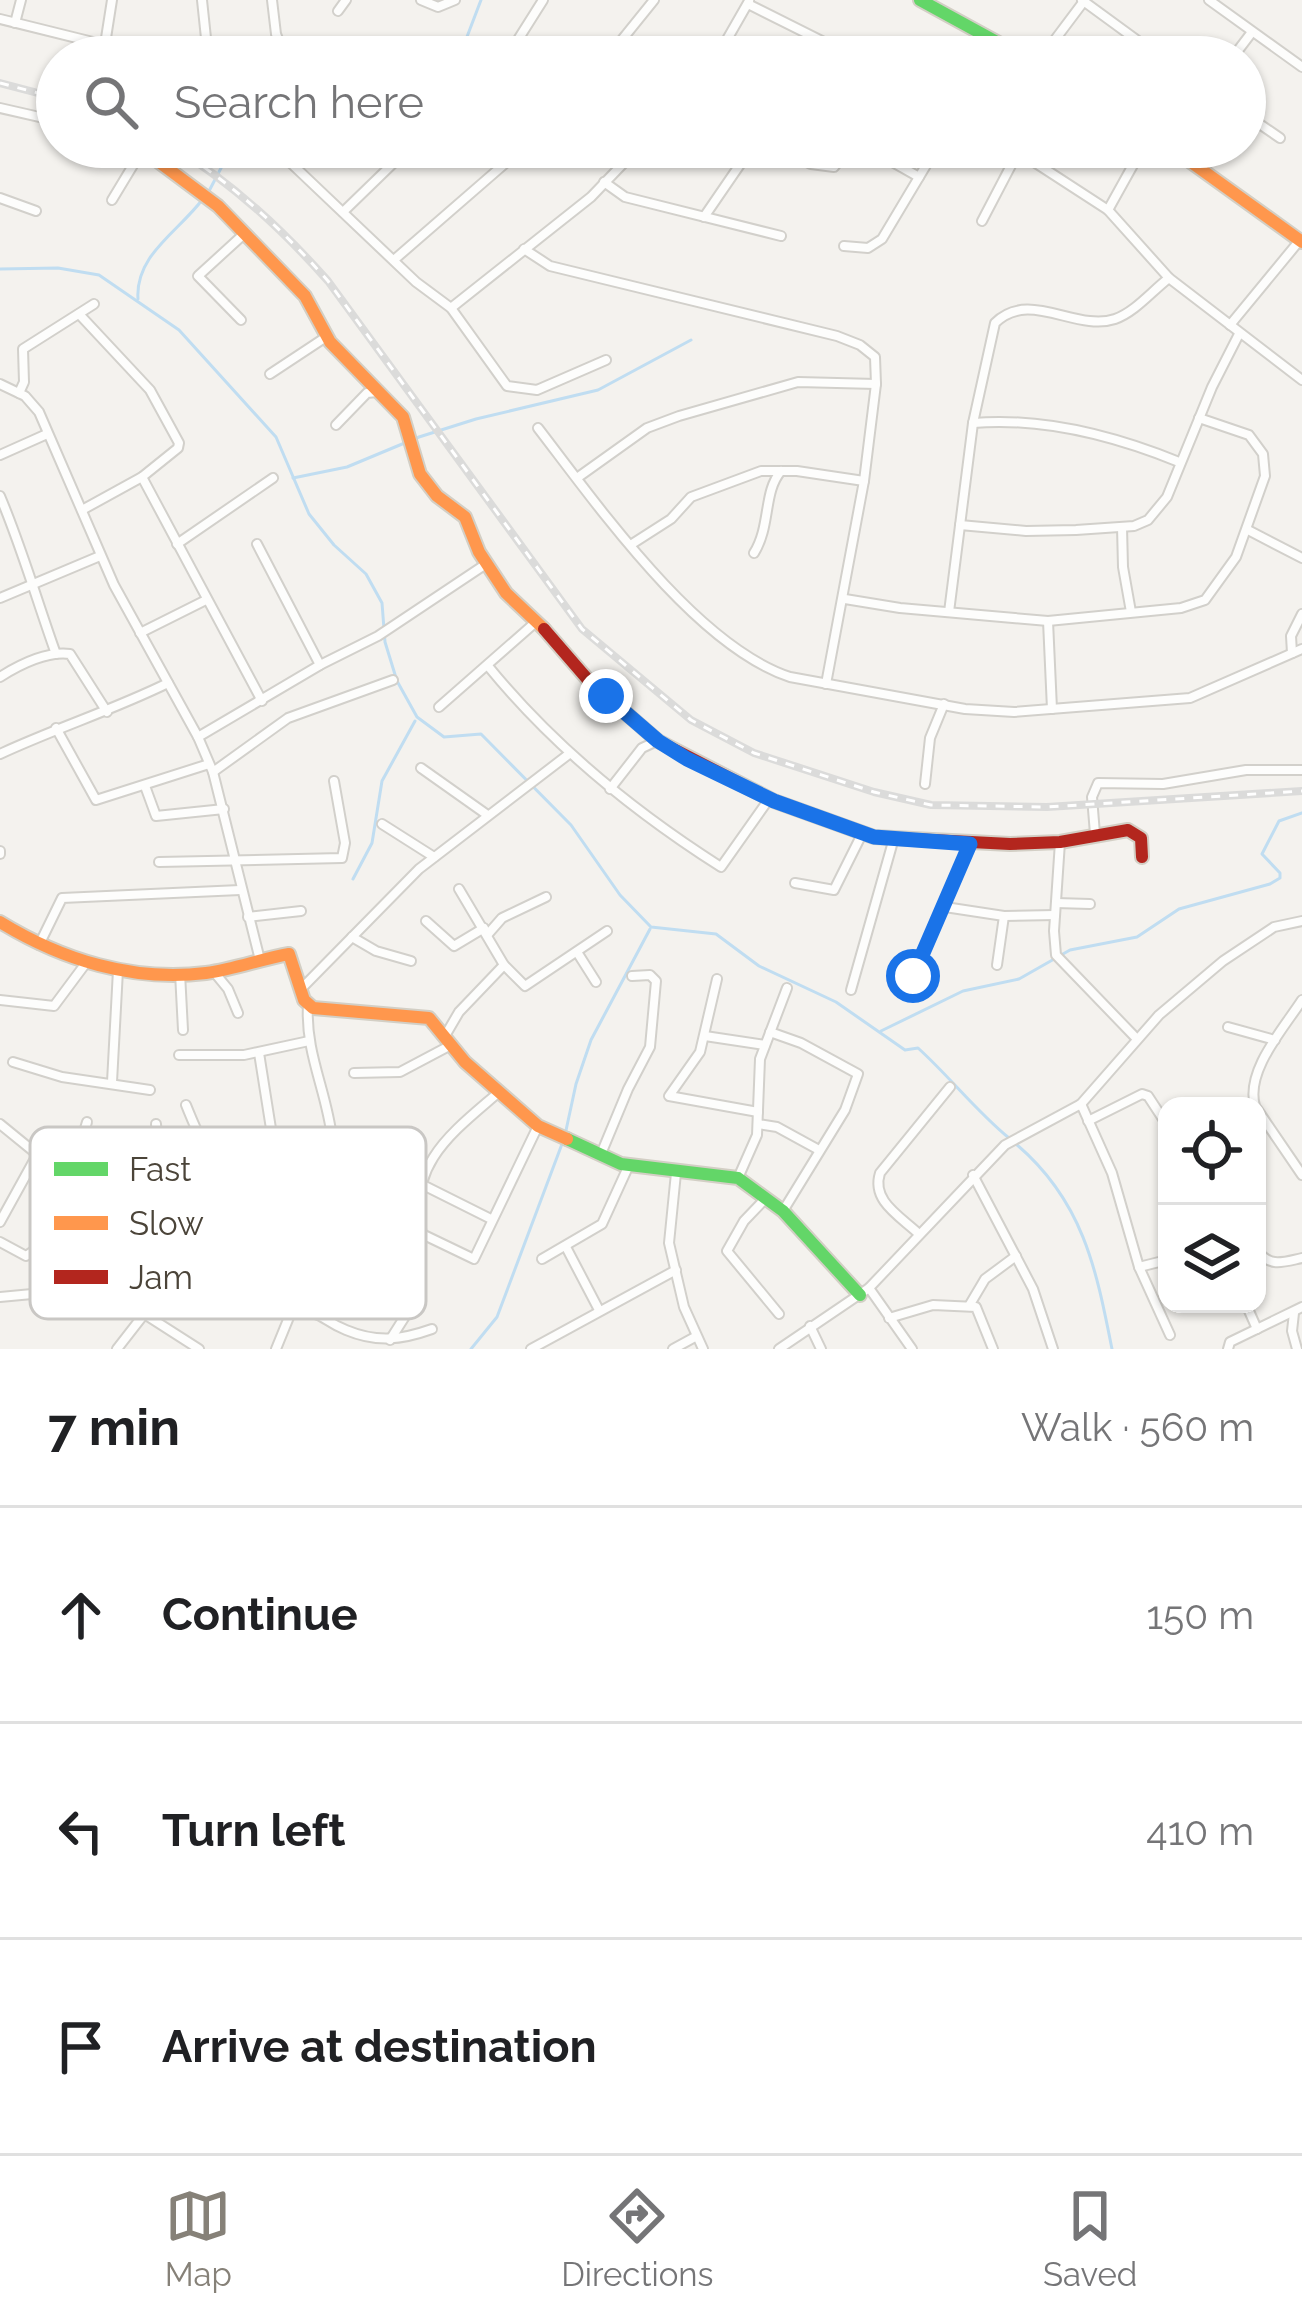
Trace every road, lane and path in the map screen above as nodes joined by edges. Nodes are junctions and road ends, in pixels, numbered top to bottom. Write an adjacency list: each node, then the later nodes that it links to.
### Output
1 (21, 0): 16 (street)
2 (112, 0): 19 (street)
3 (202, 0): 20 (street)
4 (272, 0): 21 (street)
5 (346, 0): 14 (street)
6 (421, 0): 7 (street)
7 (455, 0)
8 (543, 0): 22 (street)
9 (654, 0): 23 (street)
10 (920, 0): 26 (street)
11 (1209, 0): 17 (street)
12 (1083, 1): 27 (street); 28 (street)
13 (749, 2): 24 (street); 25 (street)
14 (338, 11)
15 (0, 19): 16 (street)
16 (15, 23): 18 (street)
17 (1252, 32): 29 (street); 30 (street)
18 (68, 36)
19 (106, 36)
20 (206, 36)
21 (277, 36)
22 (520, 36)
23 (625, 36)
24 (729, 36)
25 (814, 36)
26 (986, 36)
27 (1057, 36)
28 (1131, 36)
29 (1249, 36)
30 (1258, 36)
31 (1266, 42): 32 (street)
32 (1302, 67)
33 (0, 108): 34 (street)
34 (36, 117)
35 (1266, 129): 36 (street)
36 (1280, 138)
37 (131, 168): 53 (street)
38 (167, 168): 59 (street)
39 (296, 168): 56 (street)
40 (387, 168): 56 (street)
41 (500, 168): 64 (street)
42 (618, 168): 51 (street)
43 (738, 168): 57 (street)
44 (902, 168): 50 (street)
45 (925, 168): 50 (street)
46 (1005, 168): 58 (street)
47 (1043, 168): 54 (street)
48 (1131, 168): 54 (street)
49 (1199, 168): 61 (street)
50 (919, 178): 62 (street)
51 (604, 182): 57 (street); 63 (street)
52 (0, 199): 55 (street)
53 (112, 200)
54 (1108, 210): 65 (street)
55 (36, 212)
56 (343, 212): 64 (street)
57 (704, 217): 60 (street)
58 (982, 220)
59 (244, 234): 69 (street); 72 (street)
60 (782, 236)
61 (1301, 241): 70 (street)
62 (844, 246)
63 (524, 249): 67 (street); 77 (street)
64 (395, 260): 67 (street)
65 (1168, 278): 70 (street); 81 (street)
66 (94, 304): 68 (street)
67 (451, 308): 73 (street)
68 (79, 314): 79 (street); 88 (street)
69 (241, 320)
70 (1230, 325): 71 (street)
71 (1240, 334): 75 (street); 80 (street)
72 (326, 337): 74 (street); 78 (street)
73 (606, 360)
74 (270, 374)
75 (1302, 380)
76 (0, 384): 79 (street)
77 (876, 384): 90 (street); 91 (street)
78 (378, 392): 82 (street); 105 (street)
79 (19, 393): 84 (street)
80 (1199, 418): 86 (street); 98 (street)
81 (973, 423): 86 (street); 95 (street)
82 (336, 425)
83 (538, 428): 90 (street)
84 (47, 434): 85 (street); 93 (street)
85 (0, 455)
86 (1179, 462): 97 (street)
87 (782, 470): 91 (street); 101 (street); 102 (street)
88 (142, 477): 93 (street); 99 (street)
89 (273, 478): 99 (street)
90 (577, 478): 101 (street)
91 (864, 481): 108 (street)
92 (0, 496): 94 (street)
93 (82, 510): 103 (street)
94 (11, 522): 96 (street); 106 (street)
95 (960, 525): 97 (street); 110 (street)
96 (0, 527)
97 (1122, 527): 111 (street)
98 (1248, 530): 104 (street); 111 (street)
99 (176, 544): 109 (street)
100 (256, 544): 119 (street)
101 (632, 544): 124 (street)
102 (754, 553)
103 (100, 556): 106 (street); 115 (street)
104 (1302, 558)
105 (486, 564): 113 (street); 119 (street)
106 (30, 582): 107 (street); 117 (street)
107 (0, 598)
108 (845, 599): 110 (street); 124 (street)
109 (206, 600): 115 (street); 125 (street)
110 (949, 612): 114 (street)
111 (1131, 612): 114 (street)
112 (1302, 614): 118 (street)
113 (537, 621): 120 (street); 132 (street)
114 (1048, 621): 128 (street)
115 (140, 633): 123 (street)
116 (1302, 649): 118 (street)
117 (56, 654): 121 (street); 129 (street)
118 (1292, 655): 128 (street)
119 (320, 665): 125 (street)
120 (488, 666): 127 (street); 134 (street)
121 (0, 677)
122 (393, 680): 135 (street)
123 (168, 683): 129 (street); 131 (street)
124 (826, 684): 126 (street)
125 (262, 701): 131 (street)
126 (944, 704): 128 (street); 139 (street)
127 (439, 707)
128 (1052, 709)
129 (106, 712): 130 (street)
130 (56, 728): 133 (street); 140 (street)
131 (198, 737): 135 (street)
132 (658, 741): 141 (street); 142 (street)
133 (0, 754)
134 (569, 754): 141 (street); 144 (street)
135 (211, 768): 140 (street); 143 (street)
136 (421, 768): 144 (street)
137 (1302, 770): 147 (street)
138 (334, 781): 153 (street)
139 (925, 784)
140 (145, 787): 143 (street)
141 (610, 789): 142 (street)
142 (769, 799): 146 (street)
143 (224, 809): 153 (street)
144 (486, 814): 151 (street)
145 (382, 824): 151 (street)
146 (862, 834): 148 (street); 155 (street)
147 (1095, 834): 149 (street); 152 (street)
148 (894, 838): 150 (street); 190 (street)
149 (1060, 842): 150 (street); 159 (street)
150 (970, 844): 161 (street)
151 (434, 857): 171 (street)
152 (1142, 857)
153 (233, 860): 154 (street); 157 (street)
154 (159, 862)
155 (795, 883)
156 (459, 889): 169 (street)
157 (240, 890): 165 (street); 172 (street)
158 (545, 897): 169 (street)
159 (1056, 903): 160 (street); 163 (street)
160 (1090, 904)
161 (945, 907): 164 (street); 184 (street)
162 (301, 911): 165 (street)
163 (1055, 915): 164 (street); 199 (street)
164 (1004, 916): 178 (street)
165 (248, 917): 174 (street)
166 (426, 921): 169 (street)
167 (1302, 921): 199 (street)
168 (0, 922): 172 (street)
169 (486, 931): 177 (street)
170 (608, 932): 173 (street)
171 (351, 936): 175 (street); 189 (street)
172 (39, 945): 176 (street)
173 (578, 952): 177 (street); 186 (street)
174 (260, 960): 179 (street); 189 (street)
175 (411, 961)
176 (86, 963): 180 (street); 191 (street)
177 (504, 964): 200 (street)
178 (997, 965)
179 (230, 968): 181 (street); 188 (street)
180 (118, 970): 182 (street); 208 (street)
181 (214, 971): 182 (street); 188 (street)
182 (180, 972): 196 (street)
183 (632, 976): 231 (street)
184 (913, 976)
185 (717, 979): 198 (street)
186 (596, 982)
187 (787, 988): 197 (street)
188 (228, 989): 194 (street)
189 (301, 989): 193 (street)
190 (851, 990)
191 (0, 1000)
192 (1302, 1000): 201 (street)
193 (308, 1004): 200 (street); 202 (street)
194 (238, 1013)
195 (1228, 1027): 201 (street)
196 (183, 1030)
197 (770, 1032): 203 (street); 230 (street)
198 (705, 1036): 203 (street); 216 (street)
199 (1136, 1038): 213 (street)
200 (448, 1040): 207 (street); 211 (street)
201 (1275, 1040): 212 (street)
202 (309, 1041): 204 (street); 228 (street)
203 (764, 1045): 216 (street)
204 (259, 1053): 205 (street); 227 (street)
205 (179, 1055)
206 (13, 1062): 208 (street)
207 (354, 1073)
208 (112, 1082): 210 (street)
209 (950, 1087): 244 (street)
210 (150, 1090)
211 (499, 1092): 223 (street); 237 (street)
212 (1253, 1097)
213 (1081, 1104): 217 (street); 235 (street)
214 (186, 1105): 226 (street)
215 (1158, 1111): 217 (street)
216 (758, 1112): 222 (street)
217 (1088, 1121): 254 (street)
218 (87, 1122): 224 (street)
219 (1266, 1123): 236 (street)
220 (0, 1124): 229 (street)
221 (156, 1124): 225 (street)
222 (758, 1124): 230 (street); 238 (street)
223 (538, 1126): 231 (street); 242 (street)
224 (85, 1127)
225 (156, 1127)
226 (194, 1127)
227 (271, 1127)
228 (331, 1127)
229 (30, 1148)
230 (819, 1150): 241 (street)
231 (600, 1155): 232 (street)
232 (629, 1166): 234 (street); 247 (street)
233 (30, 1169): 243 (street)
234 (676, 1173): 238 (street); 255 (street)
235 (973, 1174): 244 (street); 249 (street)
236 (1302, 1175)
237 (426, 1177)
238 (738, 1178): 240 (street)
239 (426, 1192): 242 (street)
240 (766, 1198): 241 (street); 263 (street)
241 (783, 1211): 256 (street)
242 (491, 1219): 245 (street)
243 (0, 1222)
244 (920, 1234): 256 (street)
245 (426, 1236)
246 (0, 1242): 248 (street)
247 (566, 1247): 251 (street); 261 (street)
248 (30, 1253)
249 (1016, 1256): 259 (street); 288 (street)
250 (1302, 1258): 252 (street)
251 (542, 1259)
252 (1266, 1260)
253 (1158, 1262): 254 (street)
254 (1139, 1267): 274 (street)
255 (676, 1270): 261 (street); 275 (street)
256 (864, 1292): 264 (street); 270 (street)
257 (30, 1295): 258 (street)
258 (0, 1297)
259 (968, 1307): 264 (street); 287 (street)
260 (1298, 1309): 272 (street); 290 (street)
261 (599, 1310): 273 (street)
262 (1250, 1313): 272 (street)
263 (779, 1314)
264 (890, 1318): 286 (street)
265 (140, 1319): 277 (street)
266 (154, 1319): 278 (street)
267 (287, 1319): 279 (street)
268 (329, 1319): 276 (street)
269 (403, 1319): 276 (street)
270 (809, 1327): 284 (street); 285 (street)
271 (432, 1329): 276 (street)
272 (1257, 1329): 289 (street)
273 (554, 1335): 280 (street); 281 (street)
274 (1170, 1335)
275 (695, 1337): 282 (street); 283 (street)
276 (384, 1344)
277 (118, 1349)
278 (199, 1349)
279 (276, 1349)
280 (531, 1349)
281 (563, 1349)
282 (673, 1349)
283 (703, 1349)
284 (779, 1349)
285 (821, 1349)
286 (912, 1349)
287 (993, 1349)
288 (1053, 1349)
289 (1228, 1349)
290 (1297, 1349)

